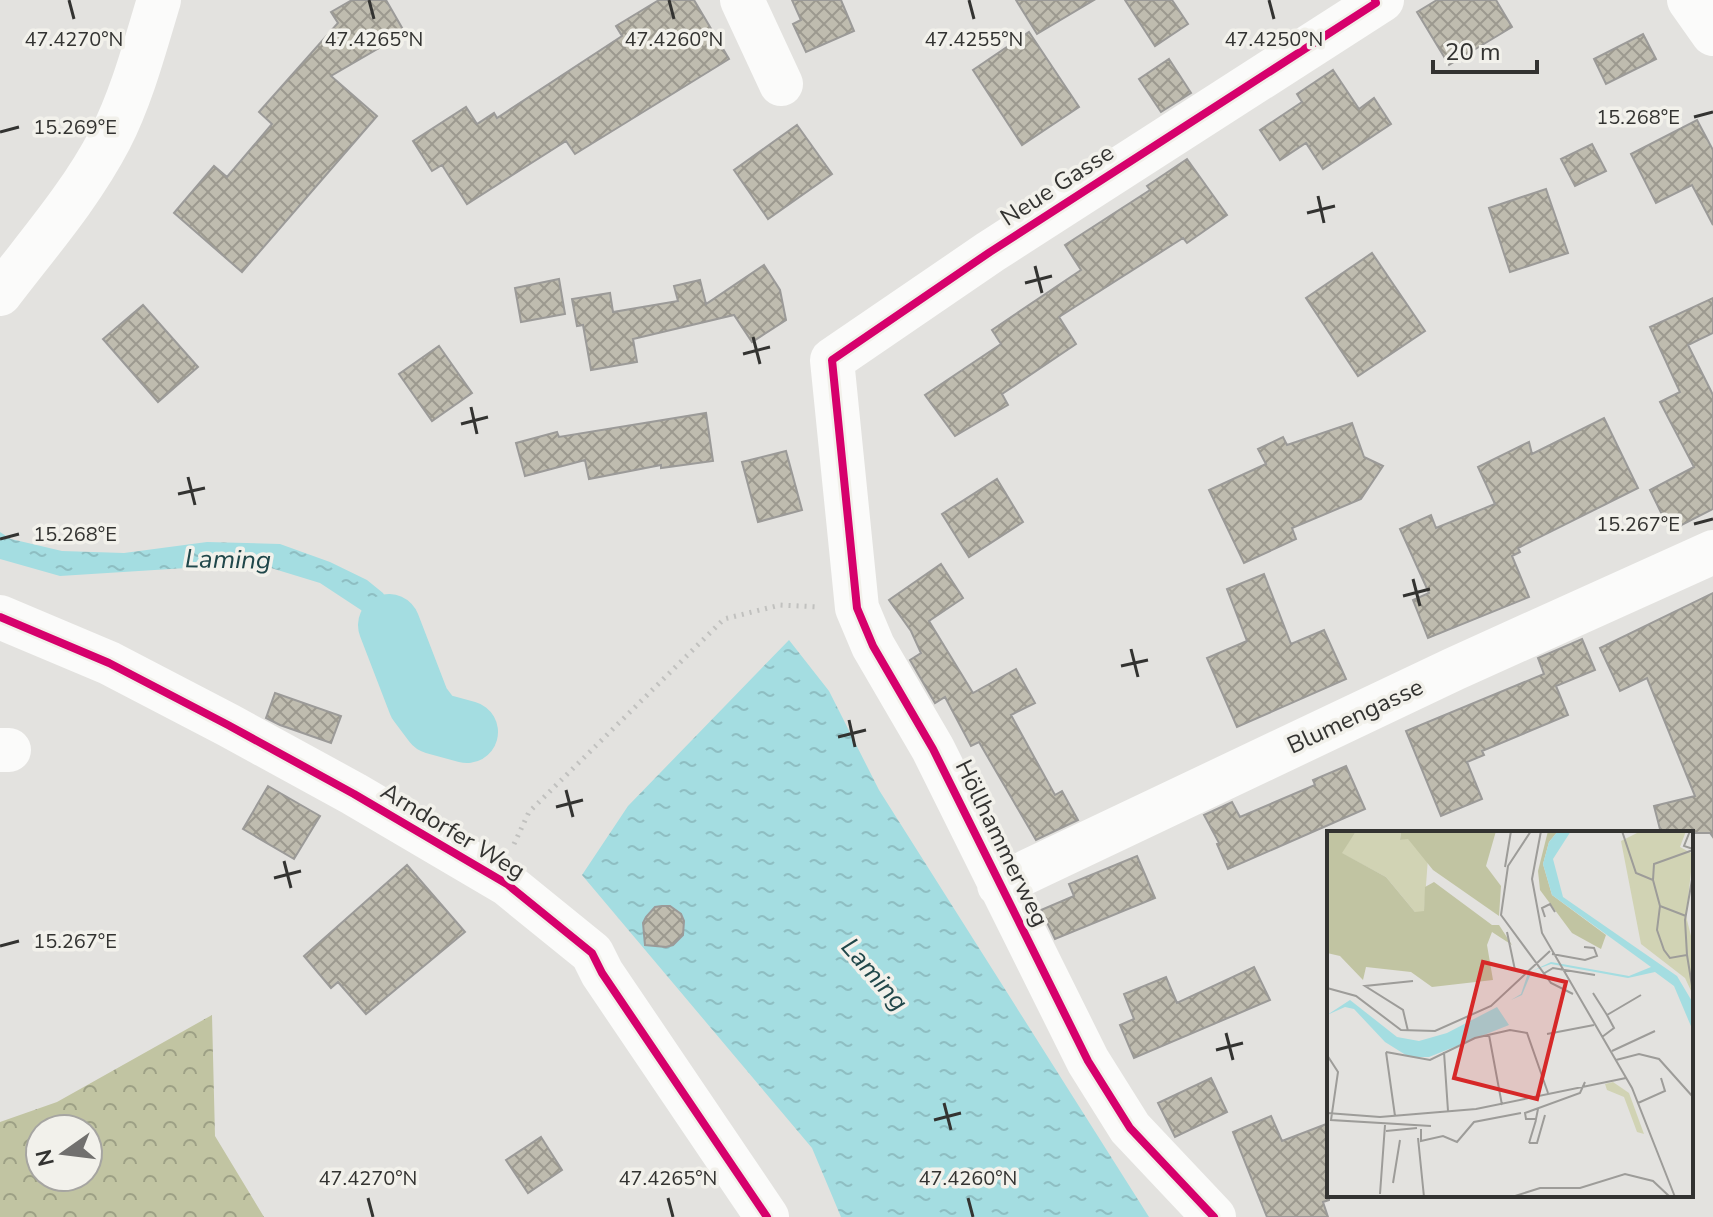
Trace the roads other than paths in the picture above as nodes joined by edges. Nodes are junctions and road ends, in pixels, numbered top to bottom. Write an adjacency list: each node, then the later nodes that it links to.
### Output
1 (159, 0): 7 (street)
2 (742, 0): 6 (street)
3 (1382, 0): 8 (street, Neue Gasse)
4 (1689, 0): 5 (street)
5 (1713, 34)
6 (781, 84)
7 (0, 294)
8 (841, 448): 11 (street, Höllhammerweg)
9 (1713, 552): 11 (street, Blumengasse)
10 (0, 617): 12 (street, Arndorfer Weg)
11 (999, 885): 13 (street, Höllhammerweg)
12 (767, 1217)
13 (1214, 1217)

